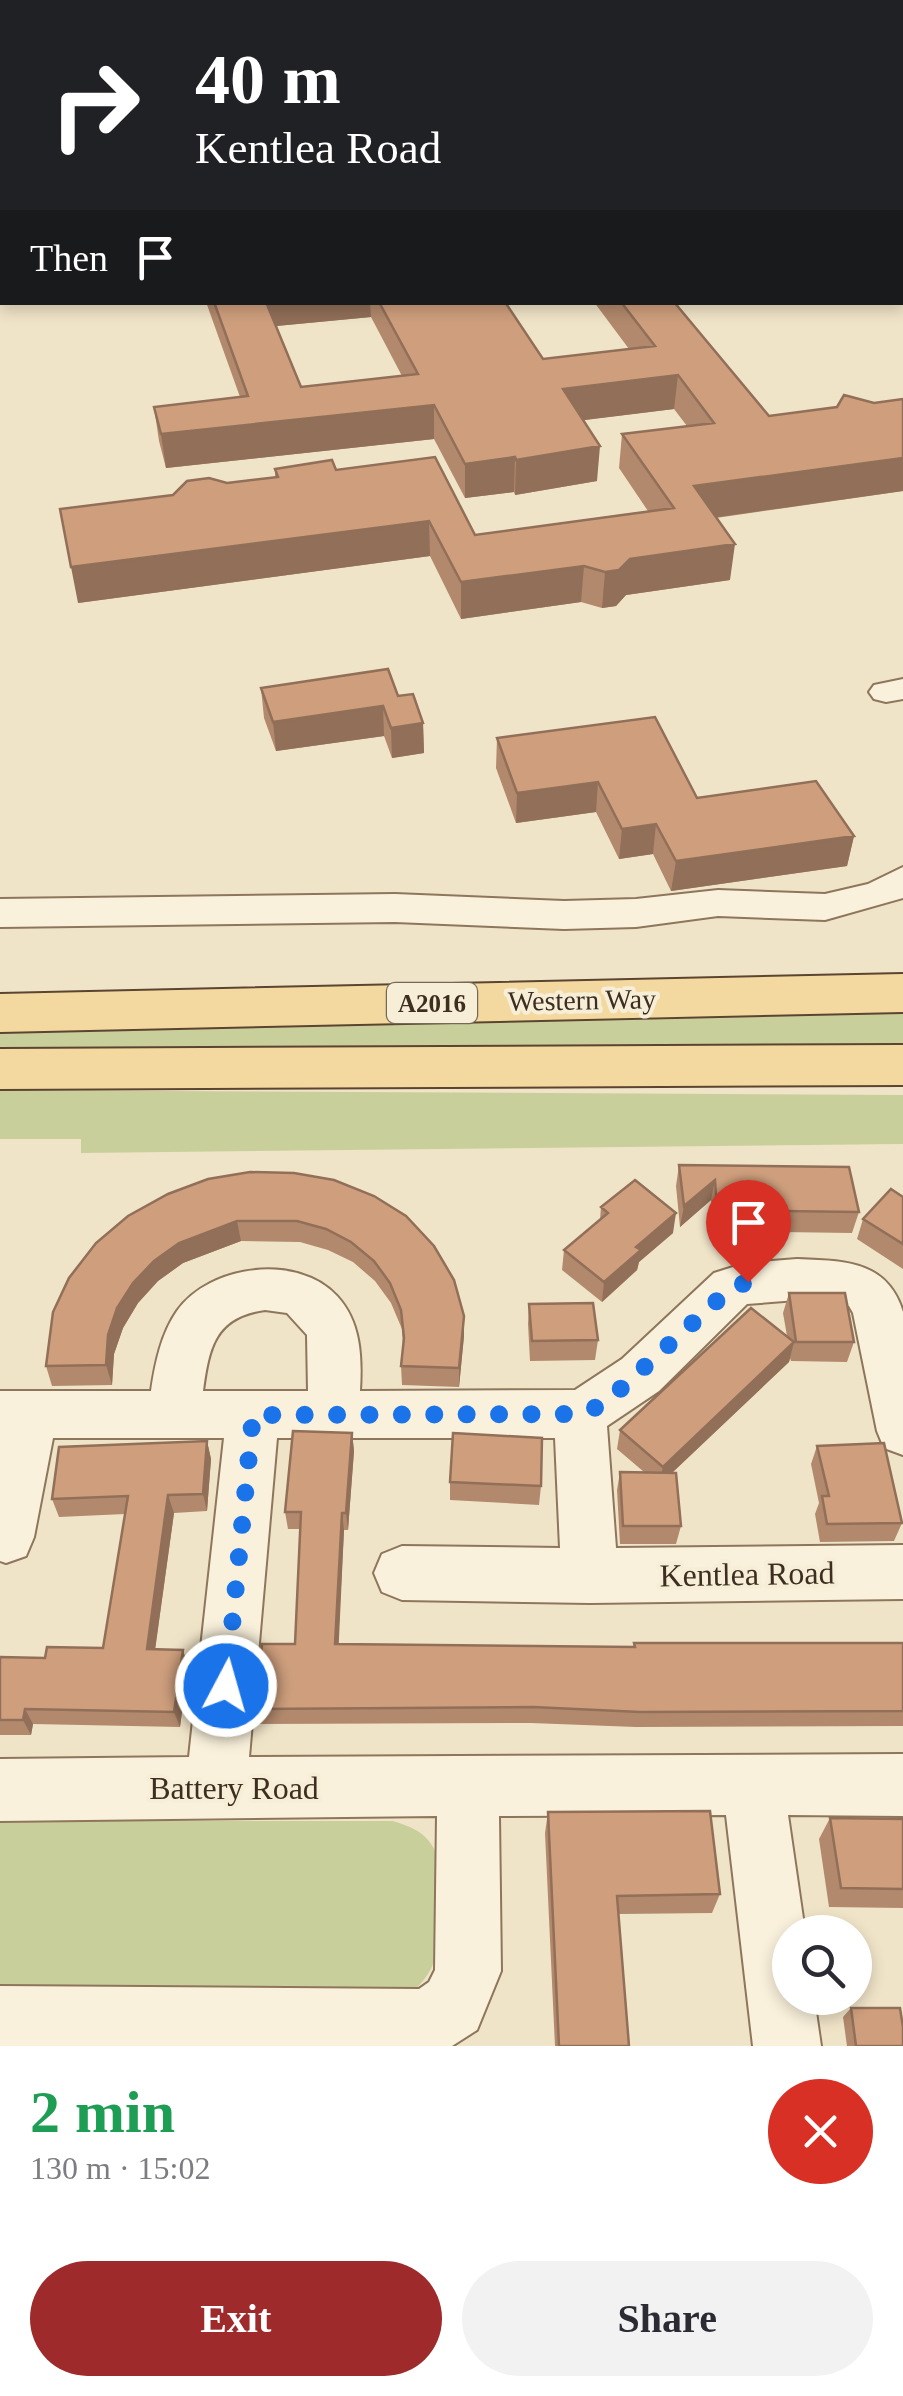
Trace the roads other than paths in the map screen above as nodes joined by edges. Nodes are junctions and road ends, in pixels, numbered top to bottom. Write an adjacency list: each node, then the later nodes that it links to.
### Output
1 (903, 880): 2 (street)
2 (0, 912)
3 (890, 992): 4 (main road, Western Way / A2016)
4 (0, 1013)
5 (720, 1064): 6 (main road); 7 (main road); 8 (street)
6 (903, 1065)
7 (0, 1069)
8 (903, 1074)
9 (332, 1414): 10 (street); 12 (street); 13 (street)
10 (580, 1414): 14 (street); 18 (street)
11 (16, 1415): 13 (street); 15 (street)
12 (253, 1415): 13 (street); 21 (street)
13 (172, 1416)
14 (903, 1432)
15 (6, 1537)
16 (903, 1572): 18 (street, Kentlea Road)
17 (402, 1573): 18 (street, Kentlea Road)
18 (590, 1576)
19 (753, 1785): 20 (street, Battery Road); 22 (street, Battery Road); 26 (street)
20 (903, 1786)
21 (216, 1787): 22 (street, Battery Road); 23 (street, Battery Road)
22 (468, 1788): 25 (street)
23 (0, 1790)
24 (0, 2020): 25 (street)
25 (192, 2034)
26 (787, 2046)

